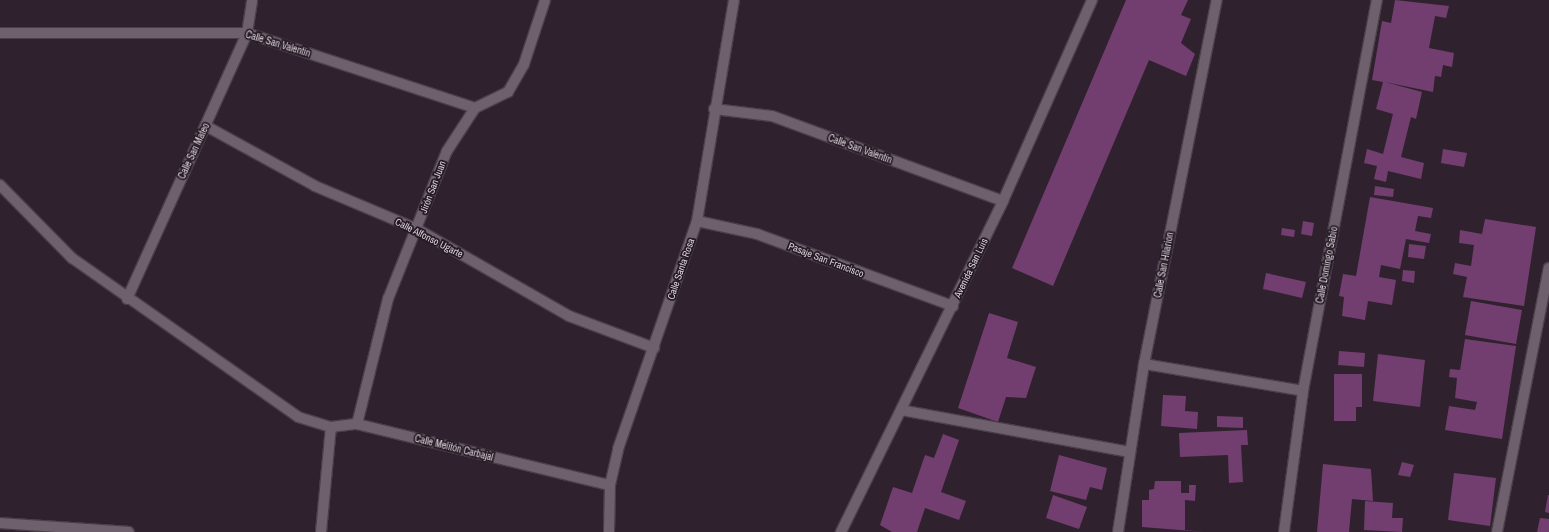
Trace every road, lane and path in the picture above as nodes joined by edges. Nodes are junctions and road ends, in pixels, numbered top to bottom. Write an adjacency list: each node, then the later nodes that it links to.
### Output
1 (252, 0): 8 (street, Calle San Mateo)
2 (545, 0): 9 (street)
3 (734, 0): 10 (street, Calle Santa Rosa)
4 (1092, 0): 13 (street, Avenida San Luis)
5 (1217, 0): 20 (street, Calle San Hilarion)
6 (1377, 0): 21 (street, Calle Domingo Sabio)
7 (0, 33): 8 (street, Calle San Valentín)
8 (247, 33): 9 (street, Calle San Valentín); 11 (street, Calle San Mateo)
9 (475, 108): 15 (street, Jirón San Juan)
10 (714, 109): 13 (street, Calle San Valentín); 14 (street, Calle Santa Rosa)
11 (206, 126): 15 (street, Calle Alfonso Ugarte); 17 (street, Calle San Mateo)
12 (0, 185): 17 (street, Calle Melitón Carbajal)
13 (1003, 202): 18 (street, Avenida San Luis)
14 (697, 221): 18 (street, Pasaje San Francisco); 19 (street, Calle Santa Rosa)
15 (416, 229): 19 (street, Calle Alfonso Ugarte); 23 (street, Jirón San Juan)
16 (1549, 268): 34 (street)
17 (127, 299): 24 (street, Calle Melitón Carbajal)
18 (953, 306): 22 (street, Avenida San Luis)
19 (654, 348): 26 (street, Calle Santa Rosa)
20 (1144, 364): 21 (street); 25 (street, Calle San Hilarion)
21 (1303, 391): 33 (street, Calle Domingo Sabio)
22 (901, 410): 25 (street); 31 (street, Avenida San Luis)
23 (358, 424): 24 (street, Calle Melitón Carbajal); 26 (street, Calle Melitón Carbajal)
24 (331, 426): 29 (street)
25 (1130, 452): 32 (street, Calle San Hilarion)
26 (610, 485): 30 (street, Calle Santa Rosa)
27 (0, 523): 28 (street)
28 (128, 532)
29 (321, 532)
30 (609, 532)
31 (841, 532)
32 (1118, 532)
33 (1284, 532)
34 (1497, 532)

